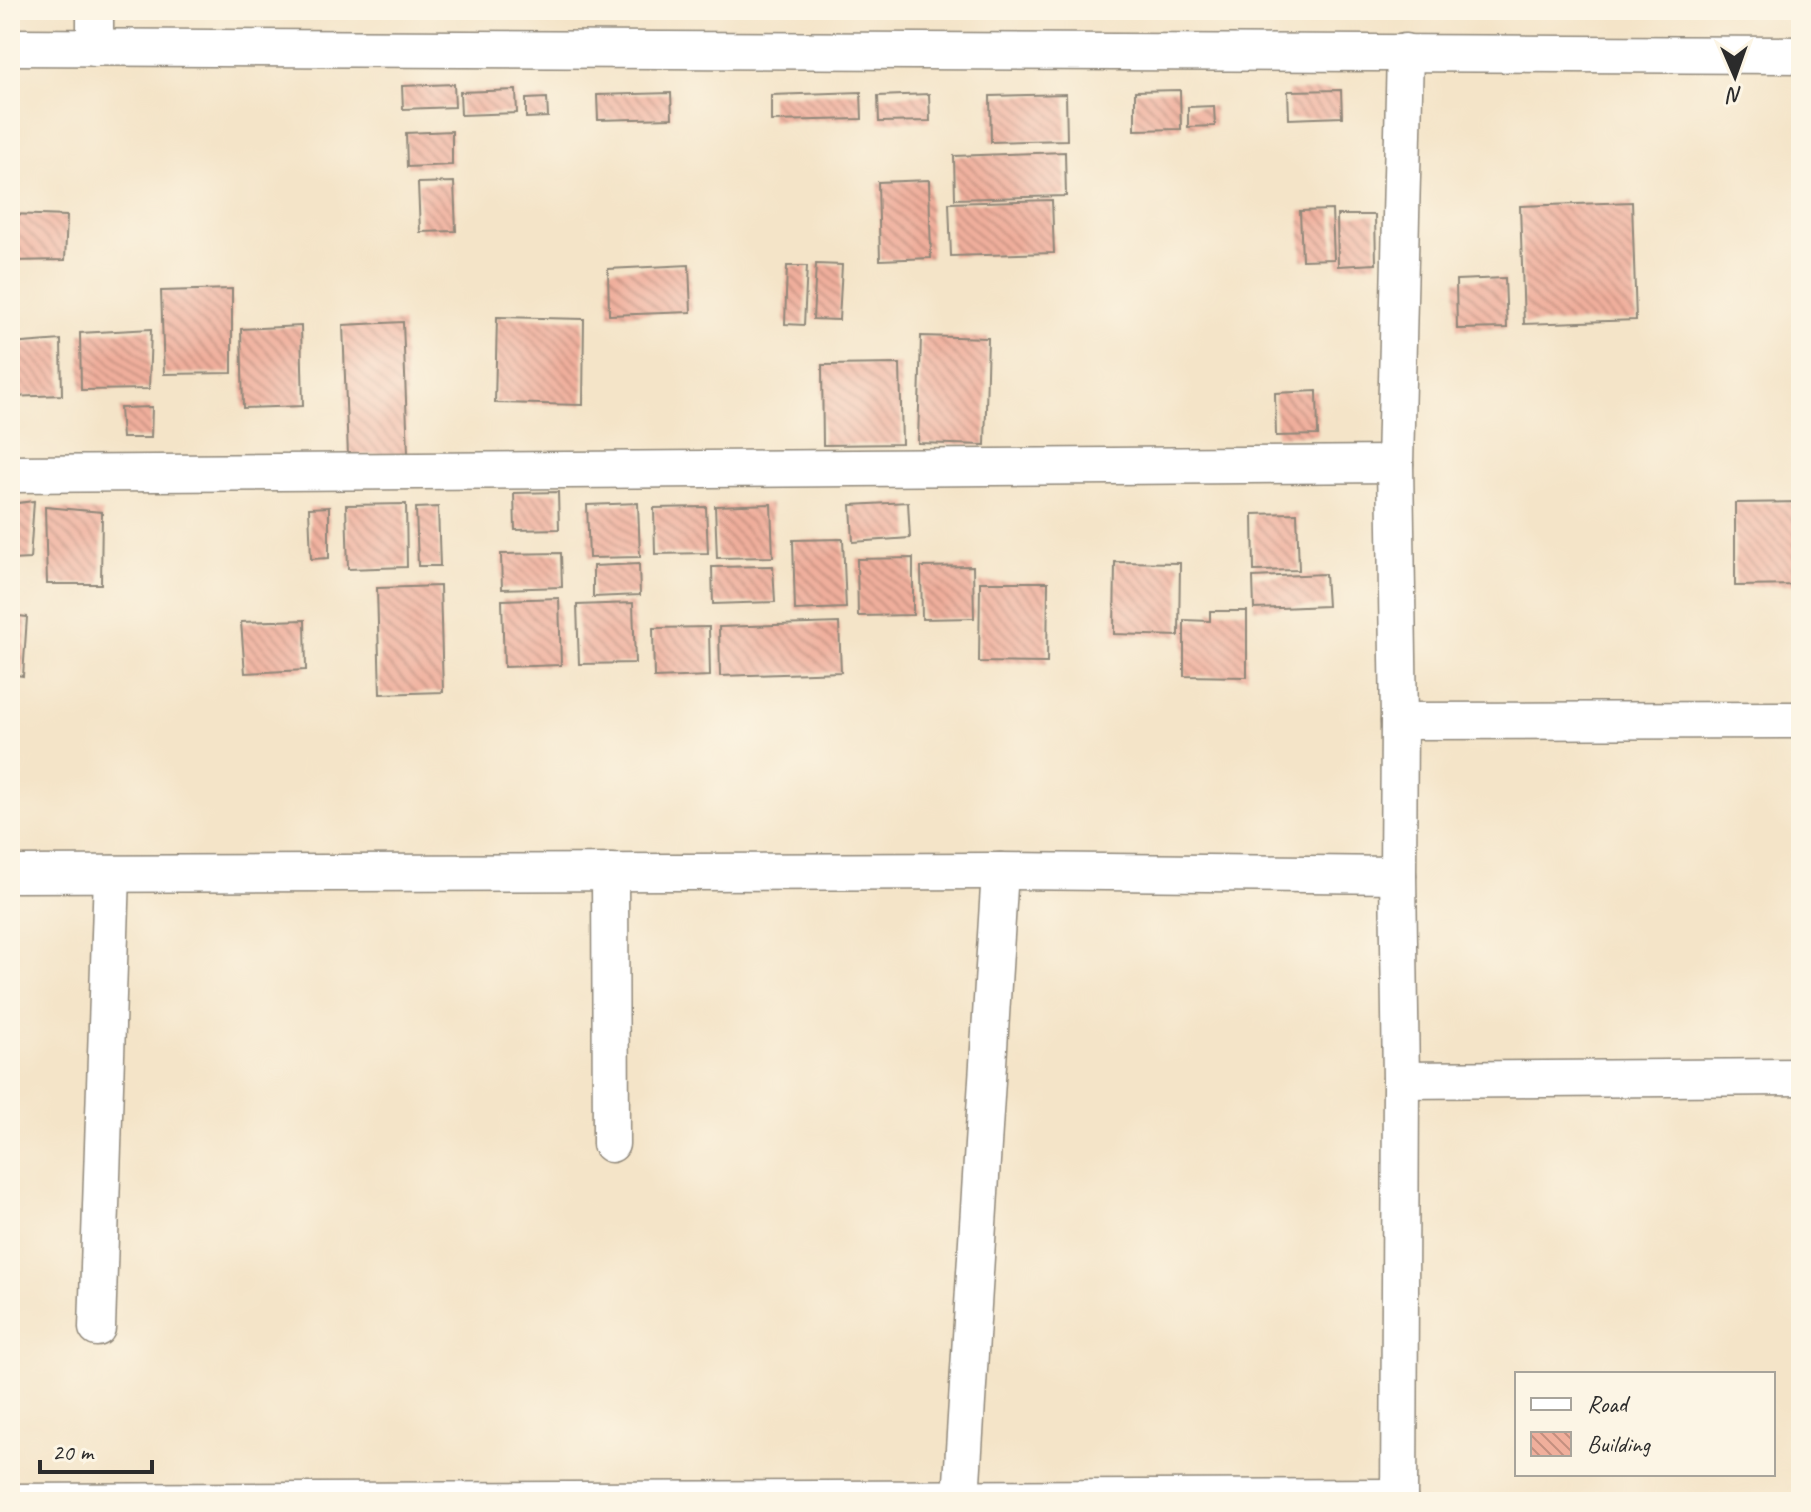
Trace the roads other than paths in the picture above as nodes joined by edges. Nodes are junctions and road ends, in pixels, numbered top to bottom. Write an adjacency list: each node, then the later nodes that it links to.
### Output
1 (95, 10): 3 (street)
2 (10, 47): 3 (street)
3 (95, 48): 4 (street)
4 (1405, 52): 5 (street); 6 (street)
5 (1801, 55)
6 (1395, 464): 7 (street); 9 (street)
7 (10, 474)
8 (1801, 720): 9 (street)
9 (1399, 721): 14 (street)
10 (1000, 871): 11 (street); 14 (street); 19 (street)
11 (610, 872): 13 (street); 17 (street)
12 (10, 874): 13 (street)
13 (112, 874): 18 (street)
14 (1398, 875): 16 (street)
15 (1801, 1077): 16 (street)
16 (1401, 1080): 20 (street)
17 (611, 1144)
18 (97, 1328)
19 (961, 1498): 20 (street); 21 (street)
20 (1399, 1499)
21 (10, 1502)

